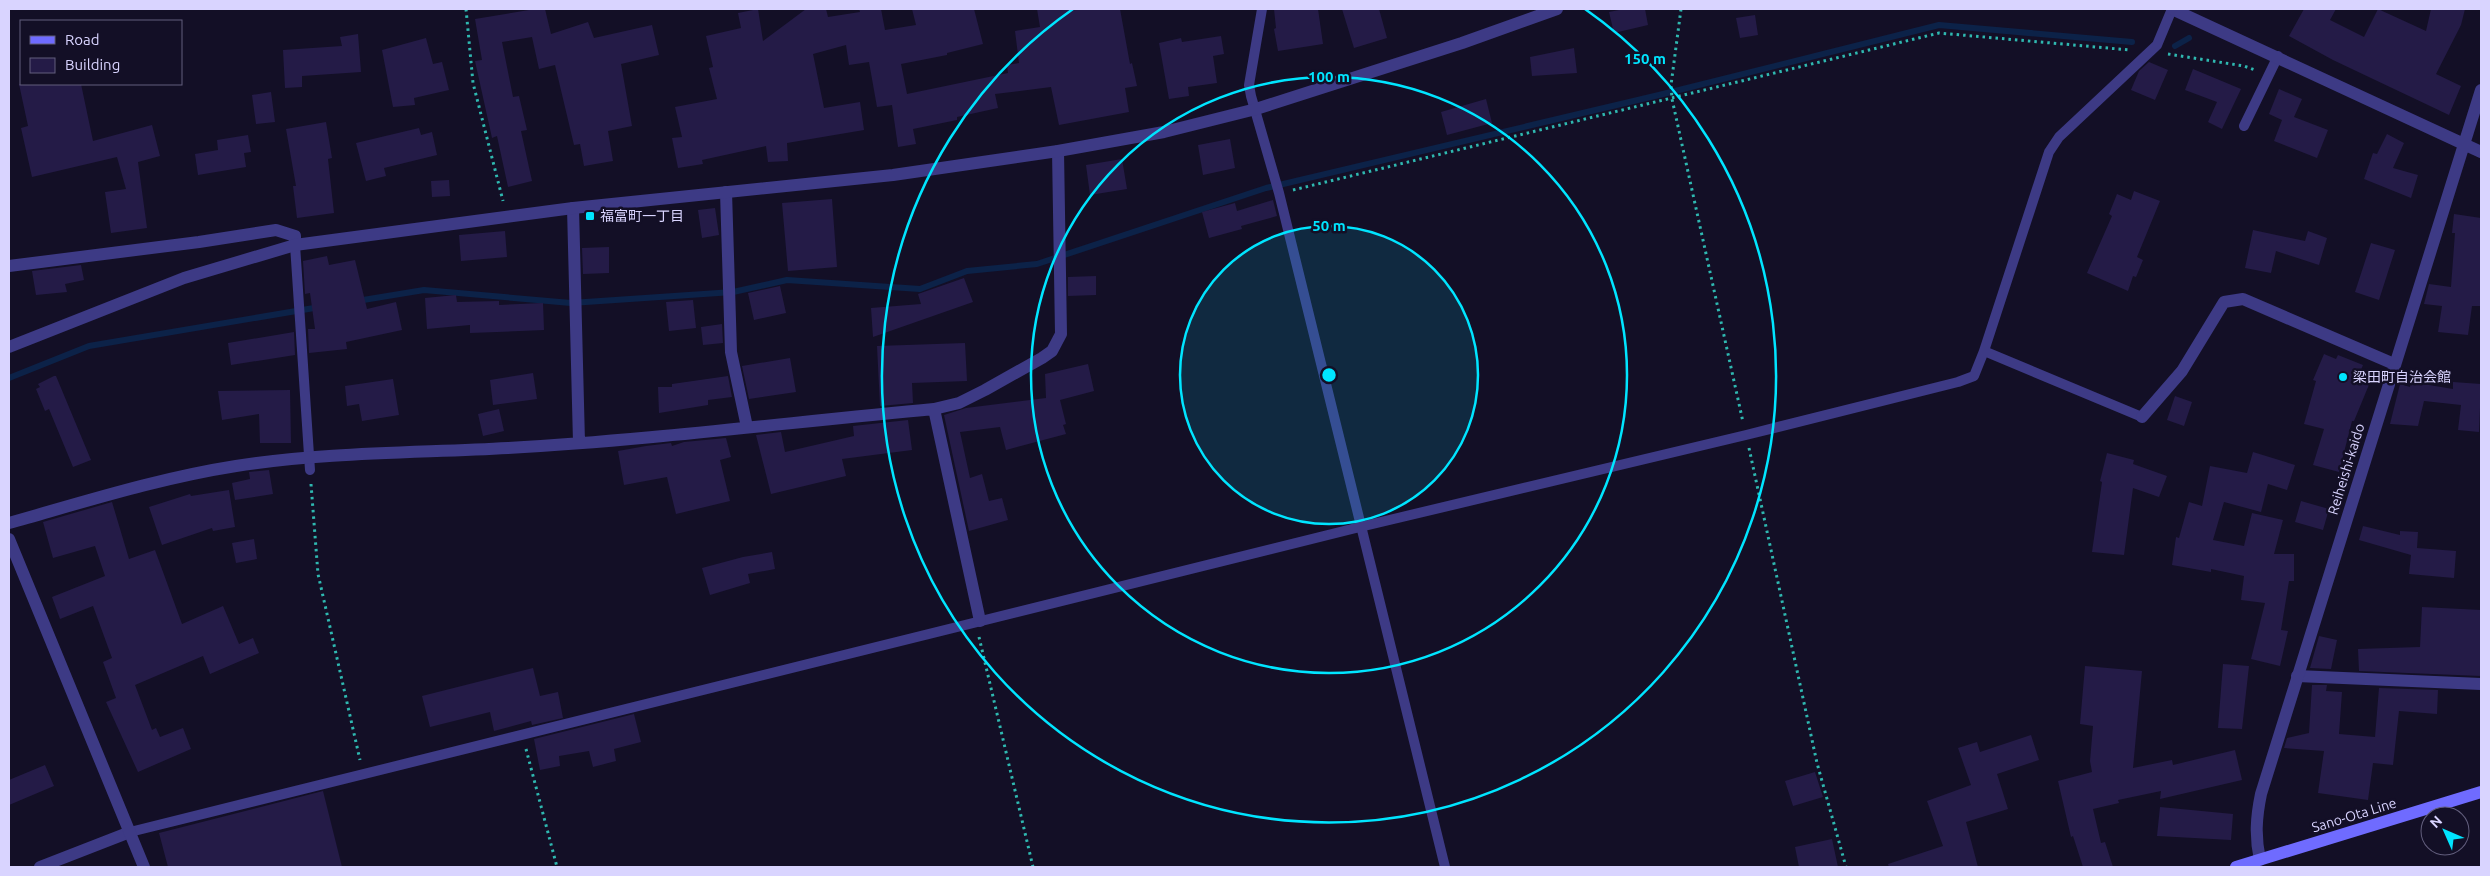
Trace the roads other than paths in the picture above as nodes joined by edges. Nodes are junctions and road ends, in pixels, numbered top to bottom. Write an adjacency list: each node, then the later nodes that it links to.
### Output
1 (1262, 9): 6 (lane)
2 (1557, 9): 6 (street)
3 (2172, 9): 4 (street); 16 (lane)
4 (2278, 56): 7 (lane); 8 (street)
5 (2481, 90): 8 (street, Reiheishi-kaido)
6 (1256, 109): 9 (street); 25 (lane)
7 (2244, 126)
8 (2463, 146): 10 (street); 17 (street, Reiheishi-kaido)
9 (1058, 151): 11 (street); 18 (street)
10 (2481, 152)
11 (726, 192): 12 (street); 20 (street)
12 (573, 208): 13 (street); 21 (street)
13 (294, 245): 14 (street); 15 (street); 22 (lane)
14 (9, 266)
15 (9, 347)
16 (1984, 352): 19 (lane); 25 (lane)
17 (2394, 364): 19 (street); 28 (street, Reiheishi-kaido)
18 (934, 409): 20 (street); 27 (street)
19 (2142, 417)
20 (747, 427): 21 (street)
21 (579, 442): 22 (street)
22 (309, 456): 23 (lane); 24 (street)
23 (310, 470)
24 (9, 523)
25 (1360, 526): 27 (lane); 35 (lane)
26 (9, 539): 31 (street)
27 (978, 622): 31 (lane)
28 (2297, 676): 29 (street); 32 (street, Reiheishi-kaido)
29 (2481, 684)
30 (2481, 792): 32 (main road, Sano-Ota Line)
31 (130, 832): 33 (street); 34 (street)
32 (2260, 860): 36 (main road, Sano-Ota Line)
33 (40, 867)
34 (144, 867)
35 (1445, 867)
36 (2236, 867)

